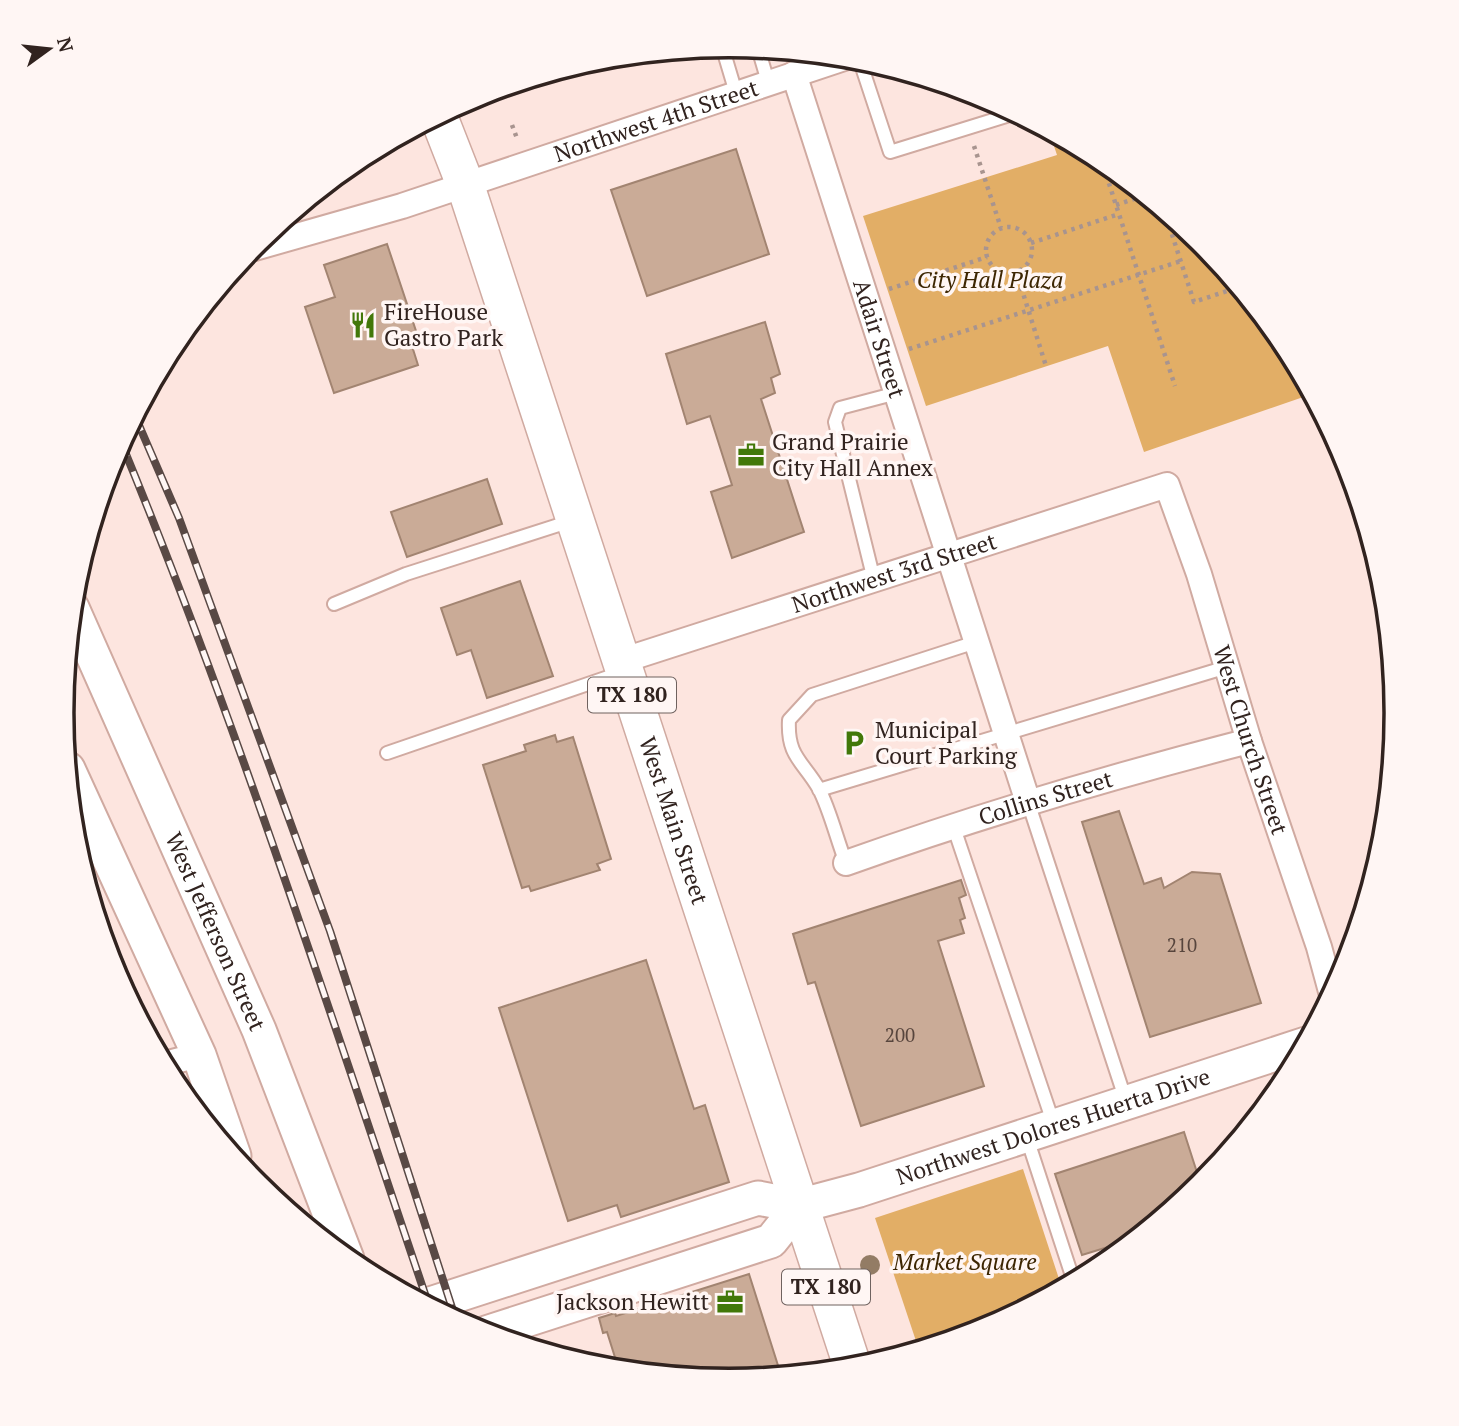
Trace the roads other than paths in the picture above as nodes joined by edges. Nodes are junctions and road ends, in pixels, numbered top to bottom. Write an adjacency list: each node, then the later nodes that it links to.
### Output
1 (726, 58): 7 (lane)
2 (761, 59): 6 (lane)
3 (824, 64): 5 (street, Northwest 4th Street)
4 (863, 72): 8 (lane)
5 (794, 74): 6 (street, Northwest 4th Street); 12 (street, Adair Street)
6 (768, 82): 7 (street, Northwest 4th Street)
7 (736, 93): 10 (street, Northwest 4th Street)
8 (1002, 117)
9 (441, 124): 10 (main road, West Main Street / TX 180)
10 (465, 184): 11 (street, Northwest 4th Street); 14 (main road, West Main Street / TX 180)
11 (275, 241)
12 (897, 393): 15 (street, Adair Street); 16 (lane)
13 (1167, 485): 15 (street, Northwest 3rd Street); 21 (street, West Church Street)
14 (575, 520): 17 (lane); 20 (main road, West Main Street / TX 180)
15 (949, 556): 16 (street, Northwest 3rd Street); 19 (street, Adair Street)
16 (874, 580): 20 (street, Northwest 3rd Street)
17 (334, 604)
18 (80, 626): 38 (street, West Jefferson Street)
19 (976, 642): 22 (street, Adair Street); 25 (lane)
20 (622, 666): 24 (lane); 37 (main road, West Main Street / TX 180)
21 (1227, 667): 22 (lane); 23 (street, West Church Street)
22 (1006, 735): 25 (lane); 27 (street, Adair Street)
23 (1249, 741): 27 (street, Collins Street); 30 (street, West Church Street)
24 (387, 753)
25 (819, 790): 29 (lane)
26 (81, 802): 32 (street)
27 (1028, 803): 28 (street, Collins Street); 34 (lane)
28 (953, 825): 29 (street, Collins Street); 35 (lane)
29 (846, 863)
30 (1328, 980)
31 (1292, 1048): 34 (street, Northwest Dolores Huerta Drive)
32 (199, 1055): 33 (street); 36 (street)
33 (175, 1062)
34 (1127, 1102): 35 (street, Northwest Dolores Huerta Drive)
35 (1040, 1130): 37 (street, Northwest Dolores Huerta Drive); 39 (lane)
36 (225, 1131)
37 (799, 1206): 40 (street); 41 (street); 42 (main road, West Main Street / TX 180)
38 (339, 1239)
39 (1072, 1271)
40 (440, 1301)
41 (504, 1327)
42 (849, 1357)

